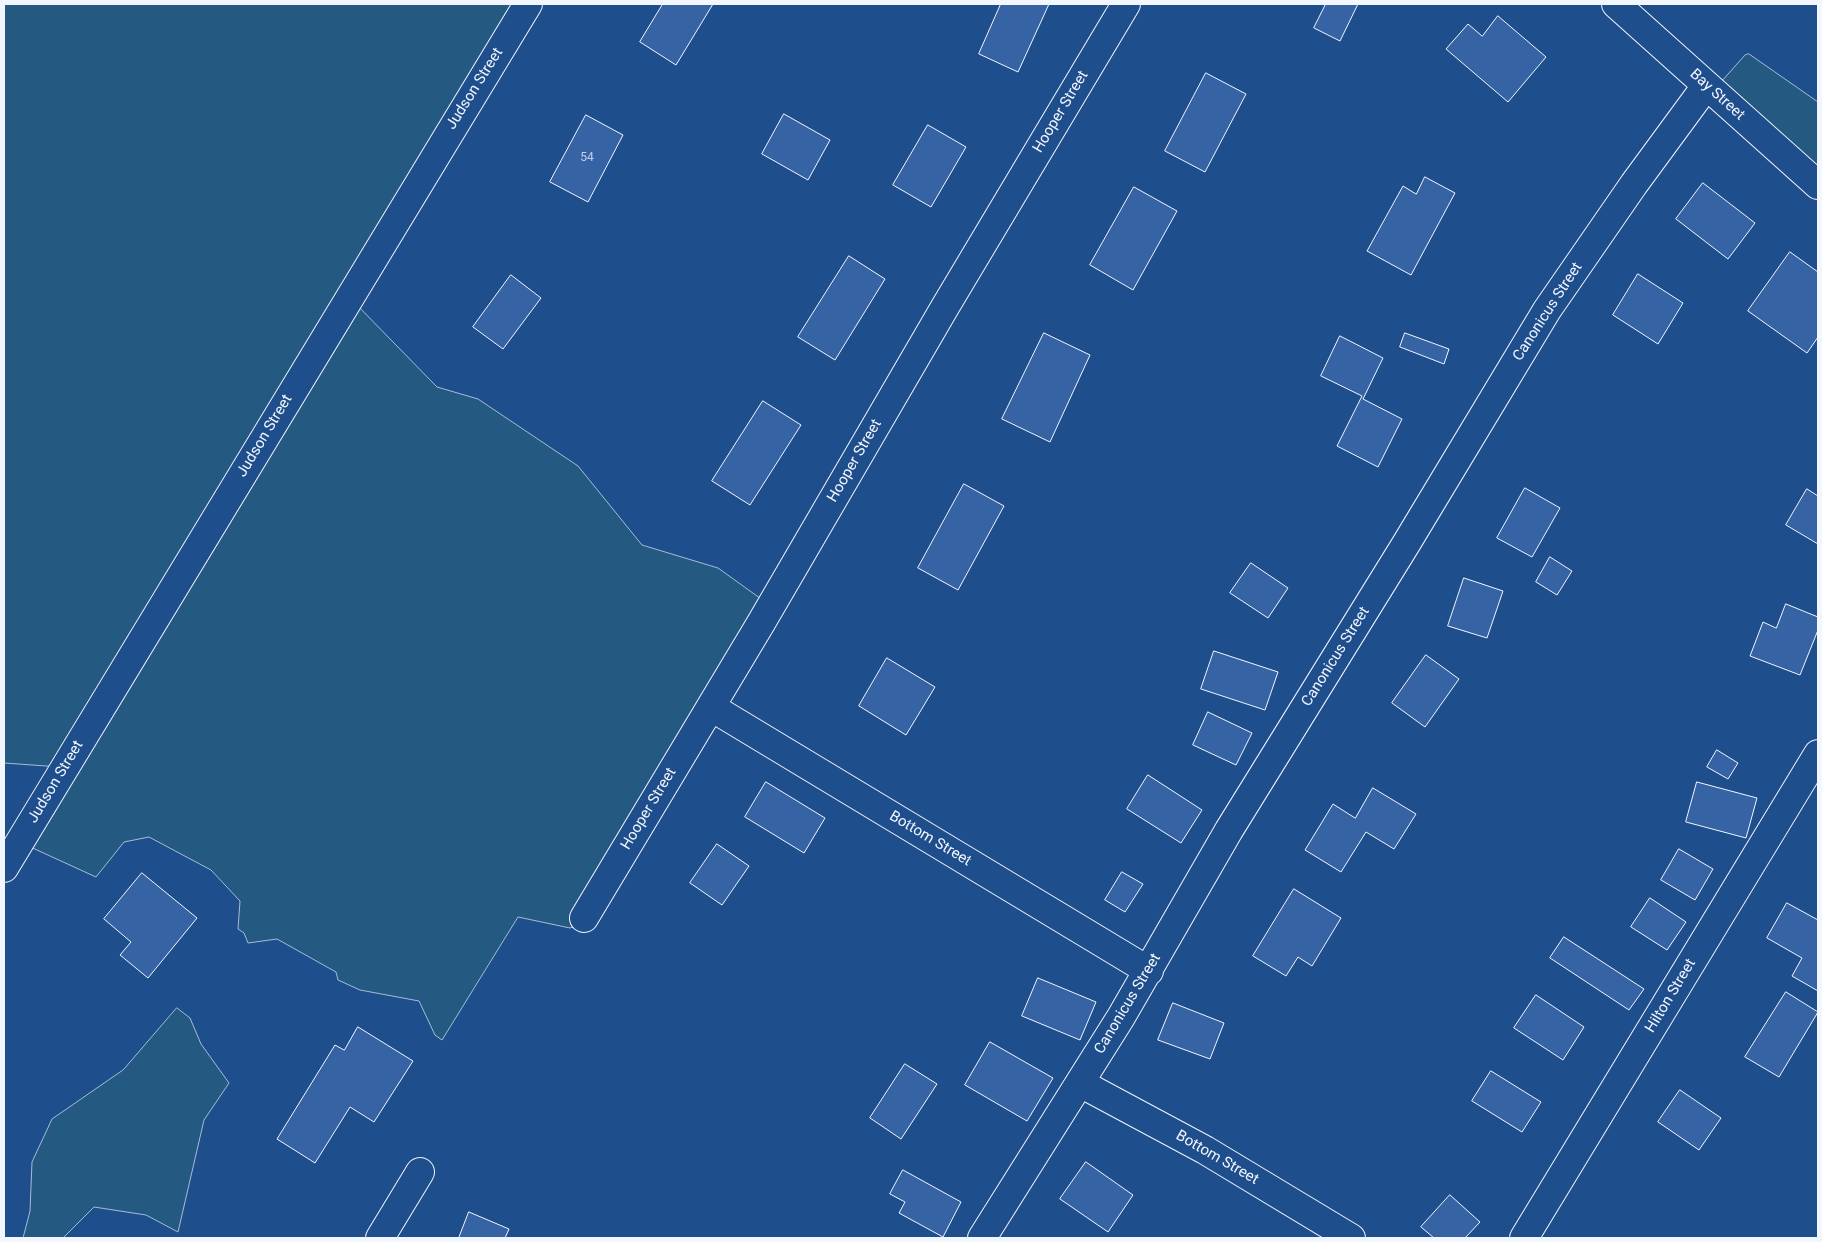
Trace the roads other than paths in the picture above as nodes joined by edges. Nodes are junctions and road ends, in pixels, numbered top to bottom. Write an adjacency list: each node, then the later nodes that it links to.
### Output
1 (528, 4): 8 (street, Judson Street)
2 (1126, 4): 6 (street, Hooper Street)
3 (1616, 4): 4 (street, Bay Street)
4 (1706, 86): 5 (street, Bay Street); 10 (street, Canonicus Street)
5 (1818, 185)
6 (711, 707): 9 (street, Hooper Street); 10 (street, Bottom Street)
7 (1818, 754): 16 (street, Hilton Street)
8 (4, 868)
9 (584, 918)
10 (1149, 971): 11 (street, Canonicus Street)
11 (1080, 1082): 14 (street, Canonicus Street); 15 (street, Bottom Street)
12 (420, 1172): 13 (street)
13 (380, 1238)
14 (982, 1238)
15 (1351, 1238)
16 (1524, 1238)

